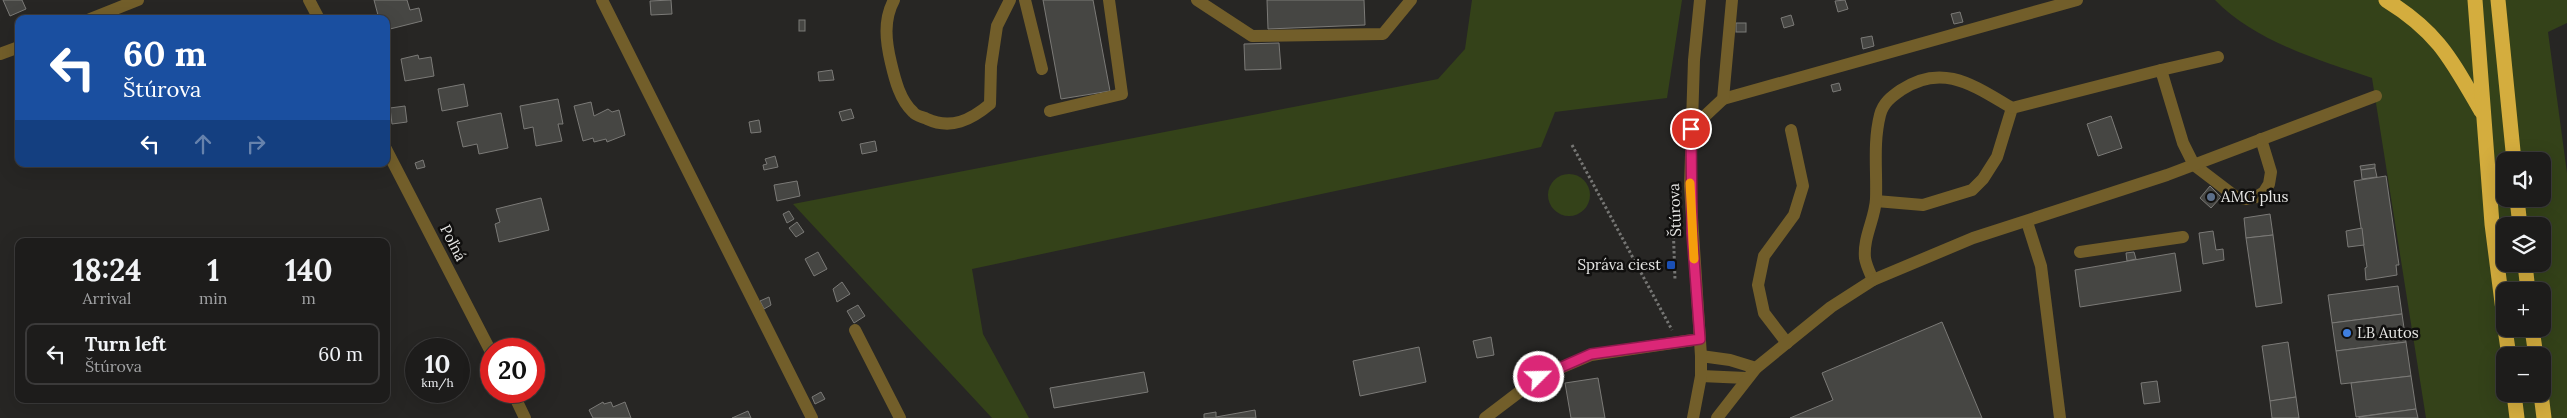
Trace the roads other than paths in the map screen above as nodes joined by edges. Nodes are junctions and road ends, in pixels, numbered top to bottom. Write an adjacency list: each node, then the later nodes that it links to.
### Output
1 (138, 0): 16 (street)
2 (309, 0): 17 (street)
3 (602, 0): 52 (street)
4 (894, 0): 5 (street)
5 (1010, 0)
6 (1025, 0): 21 (street)
7 (1109, 0): 26 (street)
8 (1197, 0): 9 (street)
9 (1411, 0)
10 (1700, 0): 28 (street, Štúrova)
11 (1732, 0): 24 (street)
12 (2077, 0): 24 (street)
13 (2386, 0): 27 (highway)
14 (2475, 0): 27 (highway)
15 (2498, 0): 31 (highway)
16 (100, 15)
17 (317, 15)
18 (15, 48): 19 (street)
19 (0, 54)
20 (2218, 57): 22 (street)
21 (1042, 69)
22 (2161, 70): 25 (street); 33 (street)
23 (2376, 96): 30 (street)
24 (1723, 99): 28 (street)
25 (2012, 108): 34 (street); 34 (street)
26 (1050, 111)
27 (2483, 114): 39 (highway)
28 (1691, 129): 42 (street, Štúrova)
29 (1791, 130): 43 (street)
30 (2261, 139): 33 (street); 33 (street)
31 (2513, 152)
32 (390, 157): 41 (street, Poľná)
33 (2194, 165): 35 (street)
34 (1876, 201): 38 (street)
35 (2027, 222): 38 (street); 57 (street)
36 (2183, 237): 37 (street)
37 (2080, 252)
38 (1873, 280): 43 (street)
39 (2499, 282)
40 (855, 330): 53 (street)
41 (484, 338)
42 (1700, 339): 44 (street, Štúrova); 54 (street)
43 (1787, 343): 45 (street)
44 (1702, 356): 45 (street); 46 (street, Štúrova)
45 (1756, 368): 47 (street)
46 (1701, 376): 47 (street); 55 (street, Štúrova)
47 (1746, 378): 56 (street)
48 (2515, 402): 58 (highway)
49 (2542, 402): 59 (highway)
50 (518, 403): 51 (street)
51 (525, 418)
52 (812, 418)
53 (900, 418)
54 (1485, 418)
55 (1693, 418)
56 (1717, 418)
57 (2060, 418)
58 (2517, 418)
59 (2544, 418)

